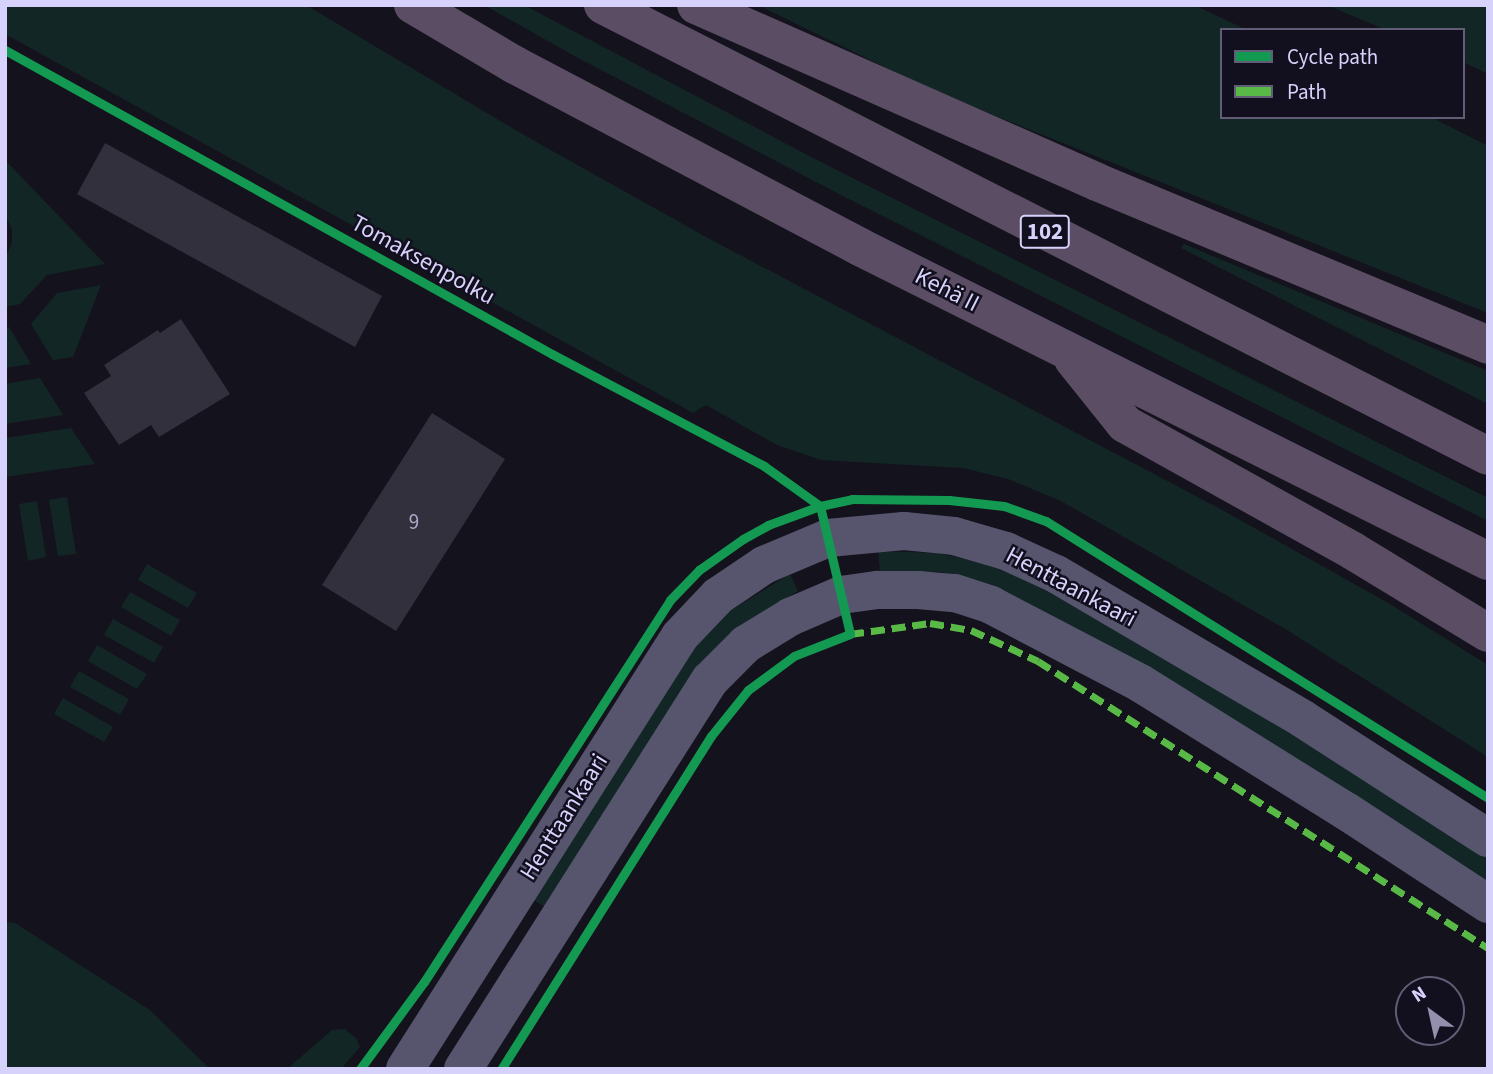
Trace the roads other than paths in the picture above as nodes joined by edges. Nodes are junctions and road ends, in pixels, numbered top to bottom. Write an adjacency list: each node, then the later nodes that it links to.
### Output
1 (413, 5): 5 (highway, Kehä II)
2 (603, 5): 6 (highway, 102)
3 (696, 5): 4 (highway)
4 (1488, 345)
5 (1065, 349): 7 (highway, Kehä II); 8 (highway)
6 (1488, 456)
7 (1488, 561)
8 (1488, 633)
9 (1488, 838): 11 (main road, Henttaankaari)
10 (1488, 904): 12 (main road, Henttaankaari)
11 (405, 1069)
12 (463, 1069)

